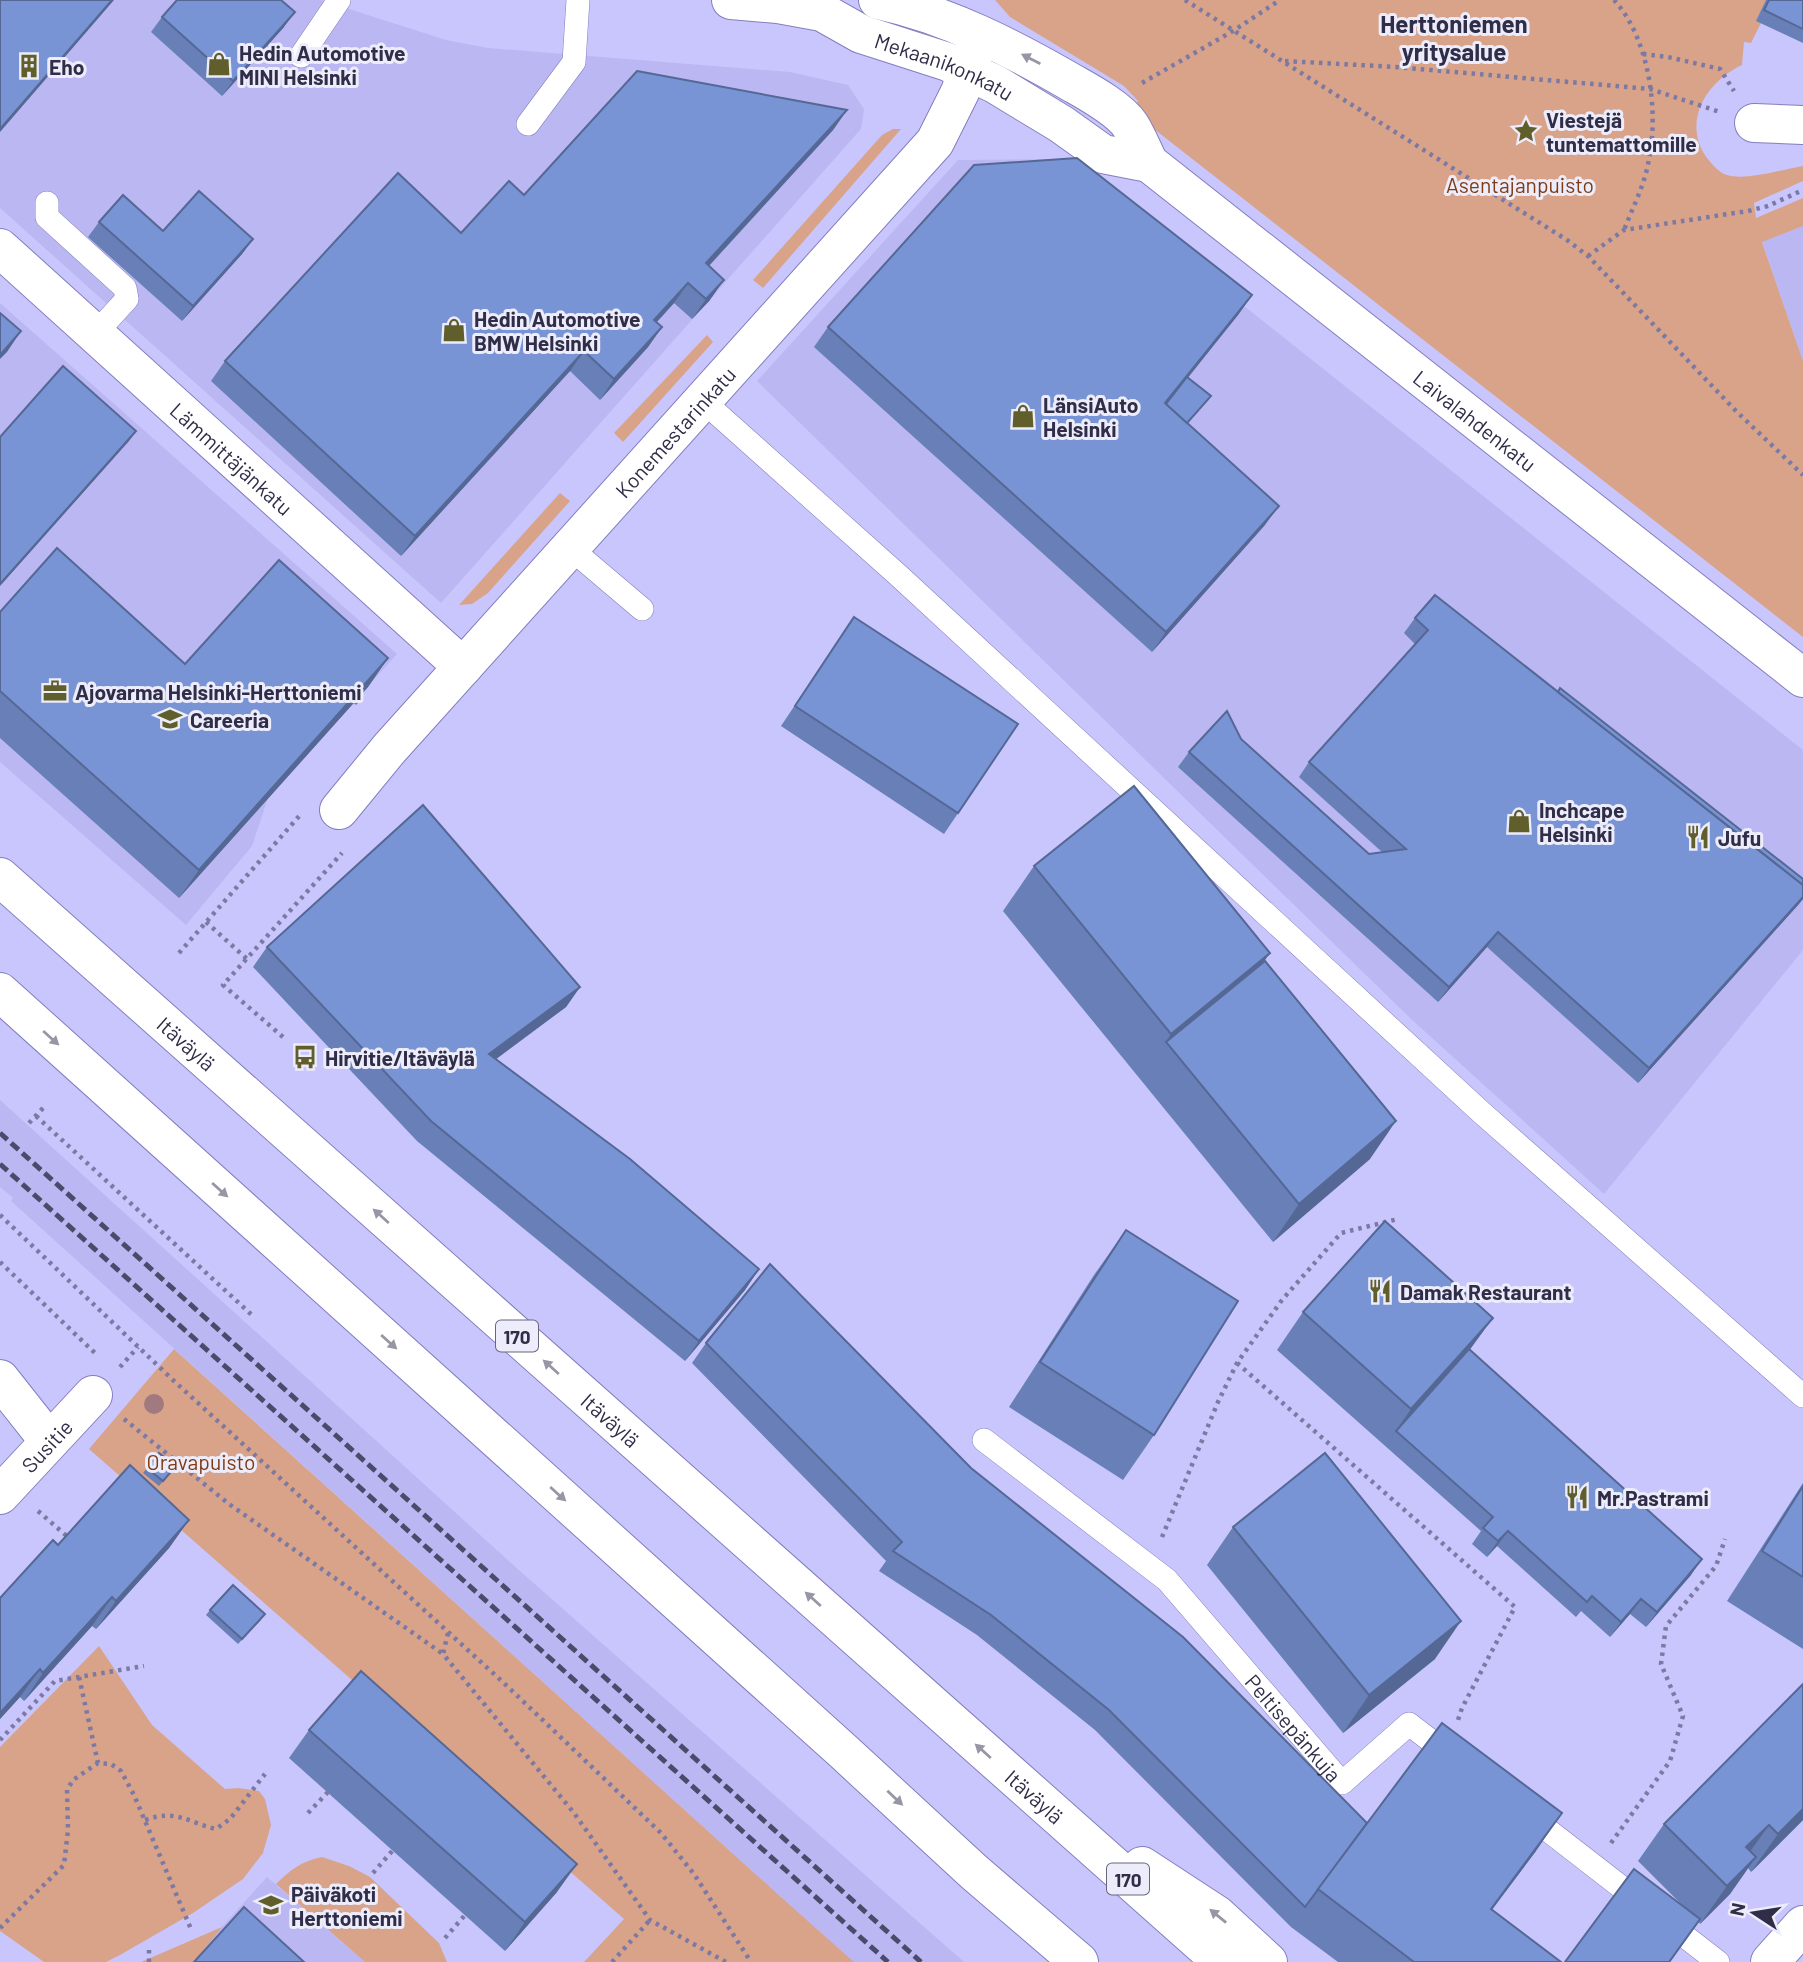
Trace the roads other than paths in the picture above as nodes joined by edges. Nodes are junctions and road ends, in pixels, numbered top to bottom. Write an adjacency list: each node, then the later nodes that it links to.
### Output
1 (339, 0): 8 (lane)
2 (578, 0): 12 (lane)
3 (731, 0): 6 (main road, Mekaanikonkatu)
4 (867, 0): 6 (main road, Mekaanikonkatu)
5 (878, 0): 7 (main road, Mekaanikonkatu)
6 (822, 12): 9 (main road, Mekaanikonkatu)
7 (980, 35): 9 (main road, Konemestarinkatu); 10 (main road, Mekaanikonkatu, one-way to 7)
8 (302, 56)
9 (967, 71): 13 (main road, Mekaanikonkatu); 19 (main road, Konemestarinkatu)
10 (1090, 93): 15 (main road, Laivalahdenkatu)
11 (1754, 123): 14 (main road)
12 (528, 124)
13 (1061, 124): 15 (main road, Laivalahdenkatu)
14 (1803, 125)
15 (1149, 163): 23 (main road, Laivalahdenkatu)
16 (47, 203): 18 (lane)
17 (0, 248): 18 (main road, Lämmittäjänkatu)
18 (96, 334): 22 (main road, Lämmittäjänkatu)
19 (703, 401): 20 (main road, Konemestarinkatu); 29 (lane)
20 (570, 548): 21 (lane); 22 (main road, Konemestarinkatu)
21 (642, 609)
22 (463, 667): 24 (main road, Konemestarinkatu)
23 (1803, 678)
24 (339, 810)
25 (0, 877): 34 (main road, Itäväylä / 170, one-way to 25)
26 (0, 992): 36 (main road, one-way to 36)
27 (0, 1379): 31 (main road)
28 (93, 1395): 31 (main road, Susitie)
29 (1803, 1396)
30 (984, 1440): 33 (lane, Peltisepänkuja)
31 (48, 1441): 32 (main road, Susitie)
32 (16, 1500)
33 (1467, 1768)
34 (1034, 1796): 40 (main road, Itäväylä / 170); 41 (main road, one-way to 34)
35 (1509, 1800): 42 (lane)
36 (974, 1872): 38 (main road); 39 (main road)
37 (1803, 1925): 43 (main road)
38 (1048, 1962)
39 (1079, 1962)
40 (1222, 1962)
41 (1268, 1962)
42 (1718, 1962)
43 (1770, 1962)

